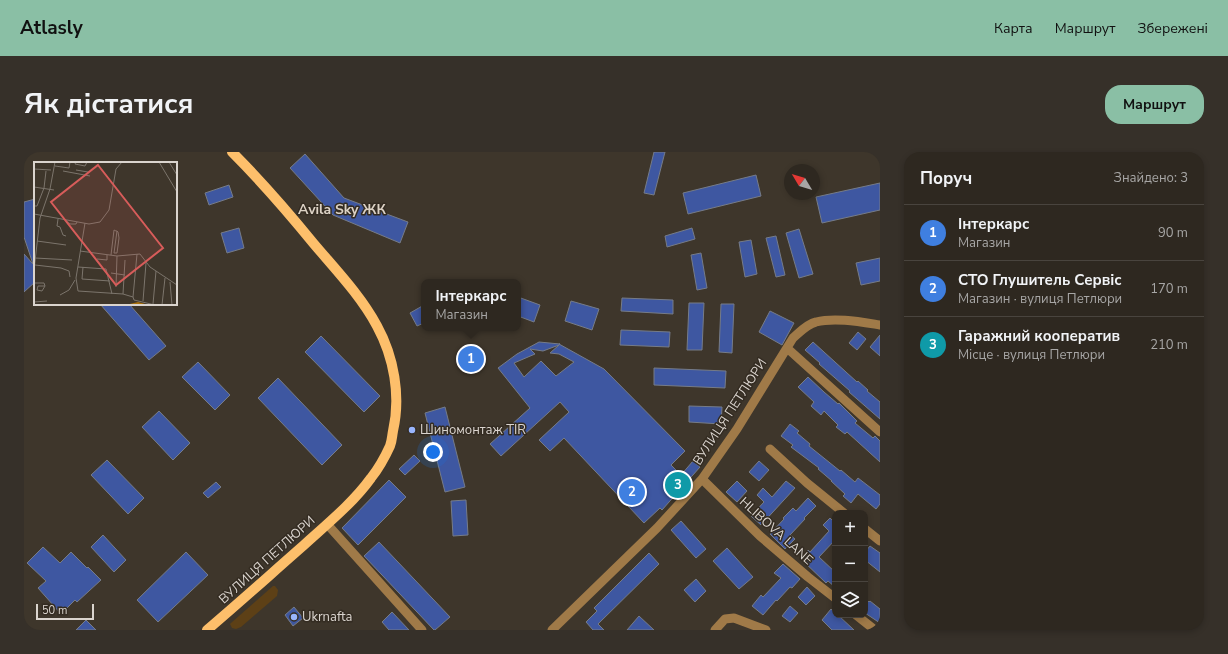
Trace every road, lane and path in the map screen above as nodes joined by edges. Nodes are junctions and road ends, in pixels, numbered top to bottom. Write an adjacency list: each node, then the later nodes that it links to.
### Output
1 (232, 152): 8 (main road)
2 (880, 325): 3 (street, ВУЛИЦЯ ПЕТЛЮРИ)
3 (787, 348): 4 (street); 6 (street, ВУЛИЦЯ ПЕТЛЮРИ)
4 (880, 432)
5 (770, 449): 7 (street)
6 (702, 479): 11 (street, HLIBOVA LANE); 15 (street, ВУЛИЦЯ ПЕТЛЮРИ)
7 (840, 510)
8 (327, 524): 13 (main road, ВУЛИЦЯ ПЕТЛЮРИ); 14 (street, ВУЛИЦЯ ПЕТЛЮРИ)
9 (868, 532): 10 (street)
10 (880, 541)
11 (832, 596)
12 (860, 618): 18 (street)
13 (207, 630)
14 (422, 630)
15 (552, 630)
16 (715, 630): 17 (street)
17 (766, 630)
18 (875, 630)

